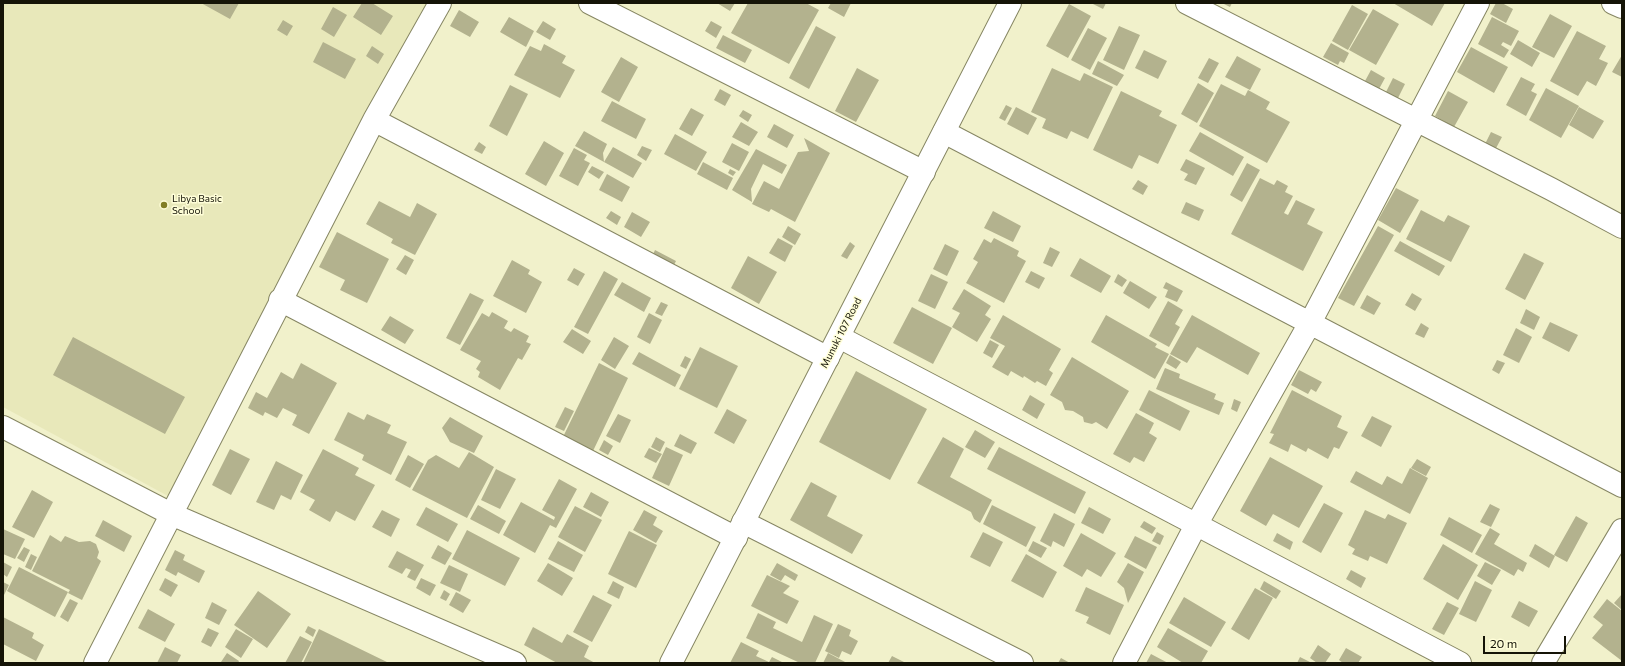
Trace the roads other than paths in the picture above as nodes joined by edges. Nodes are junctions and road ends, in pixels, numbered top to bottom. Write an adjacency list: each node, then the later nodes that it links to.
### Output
1 (440, 3): 8 (street)
2 (590, 3): 11 (street)
3 (1010, 3): 10 (street, Munuki 107 Road)
4 (1187, 3): 9 (street)
5 (1478, 3): 9 (street)
6 (1613, 3): 7 (street)
7 (1622, 7)
8 (374, 120): 13 (street); 16 (street)
9 (1416, 120): 12 (street); 14 (street)
10 (944, 132): 11 (street, Munuki 107 Road); 14 (street)
11 (924, 172): 15 (street, Munuki 107 Road)
12 (1622, 227)
13 (280, 300): 19 (street); 21 (street)
14 (1310, 323): 18 (street); 20 (street)
15 (839, 337): 16 (street, Munuki 107 Road); 20 (street)
16 (828, 358): 21 (street, Munuki 107 Road)
17 (3, 427): 19 (street)
18 (1622, 486)
19 (171, 514): 23 (street); 24 (street)
20 (1196, 525): 27 (street); 28 (street)
21 (739, 530): 25 (street, Munuki 107 Road); 26 (street)
22 (1622, 530): 29 (street)
23 (95, 663)
24 (515, 663)
25 (671, 663)
26 (1022, 663)
27 (1124, 663)
28 (1460, 663)
29 (1543, 663)

